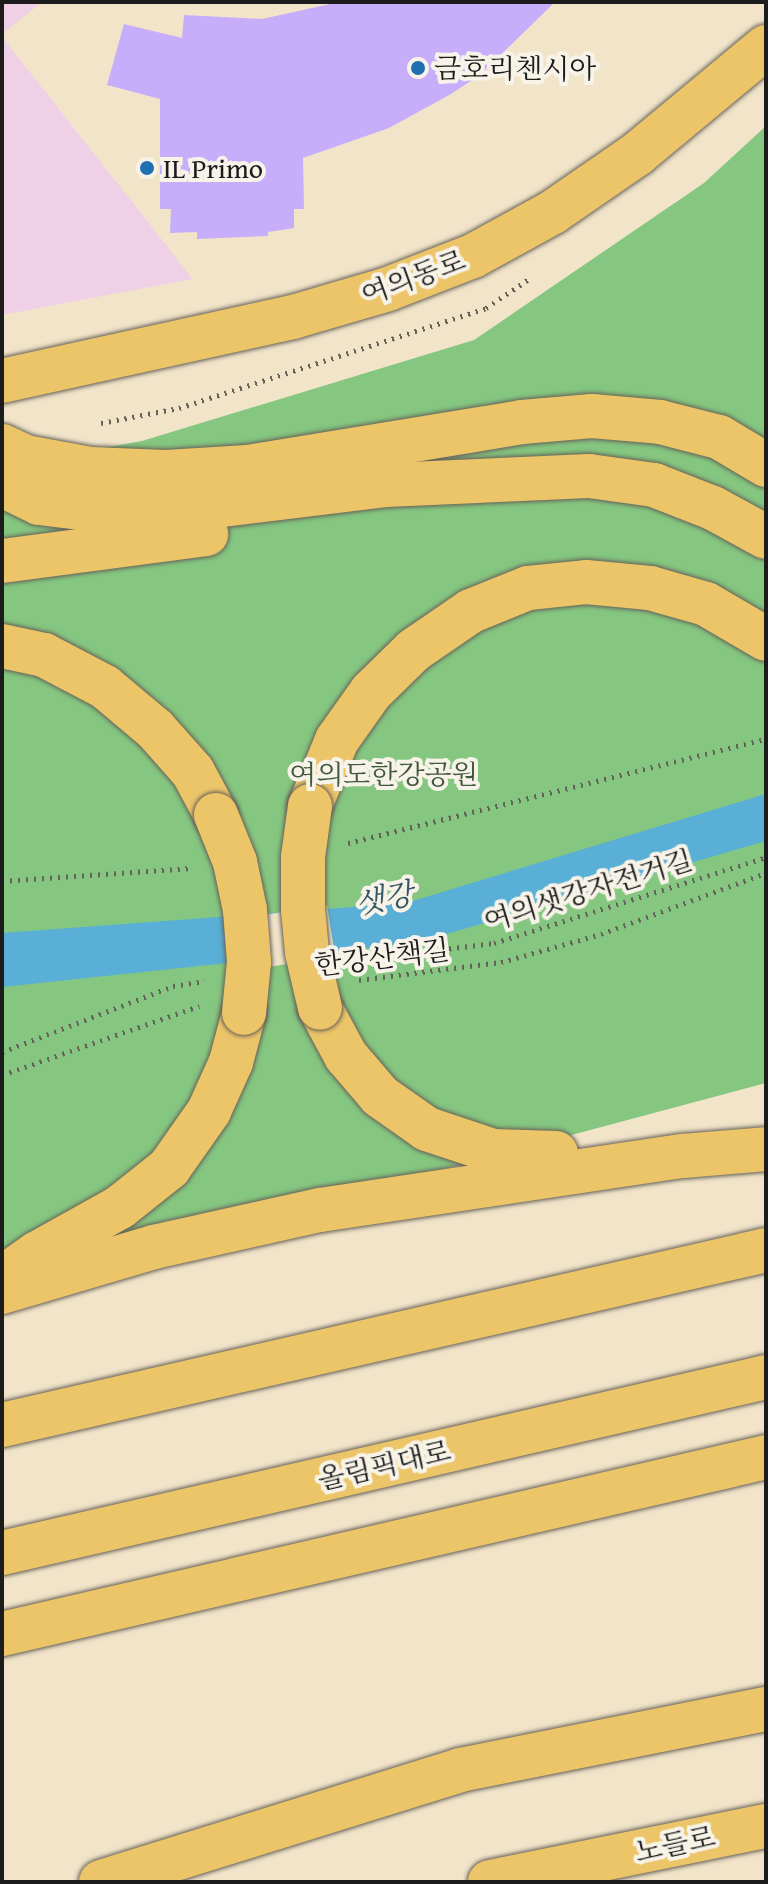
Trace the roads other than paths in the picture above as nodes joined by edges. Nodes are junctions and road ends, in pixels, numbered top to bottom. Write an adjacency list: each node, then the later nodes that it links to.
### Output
1 (766, 47): 2 (main road, 여의동로)
2 (2, 381)
3 (2, 446): 4 (main road)
4 (766, 465)
5 (2, 485): 6 (main road)
6 (713, 508): 7 (main road); 8 (main road)
7 (766, 537)
8 (2, 561)
9 (766, 639): 12 (main road, bridge)
10 (2, 646): 14 (main road, bridge)
11 (766, 1149): 12 (main road)
12 (683, 1156): 15 (main road)
13 (766, 1250): 17 (main road)
14 (2, 1278)
15 (2, 1292)
16 (766, 1377): 19 (main road, 올림픽대로)
17 (2, 1425)
18 (766, 1457): 20 (main road)
19 (2, 1553)
20 (2, 1634)
21 (766, 1709): 23 (main road)
22 (766, 1826): 24 (main road, 노들로)
23 (101, 1882)
24 (490, 1882)

